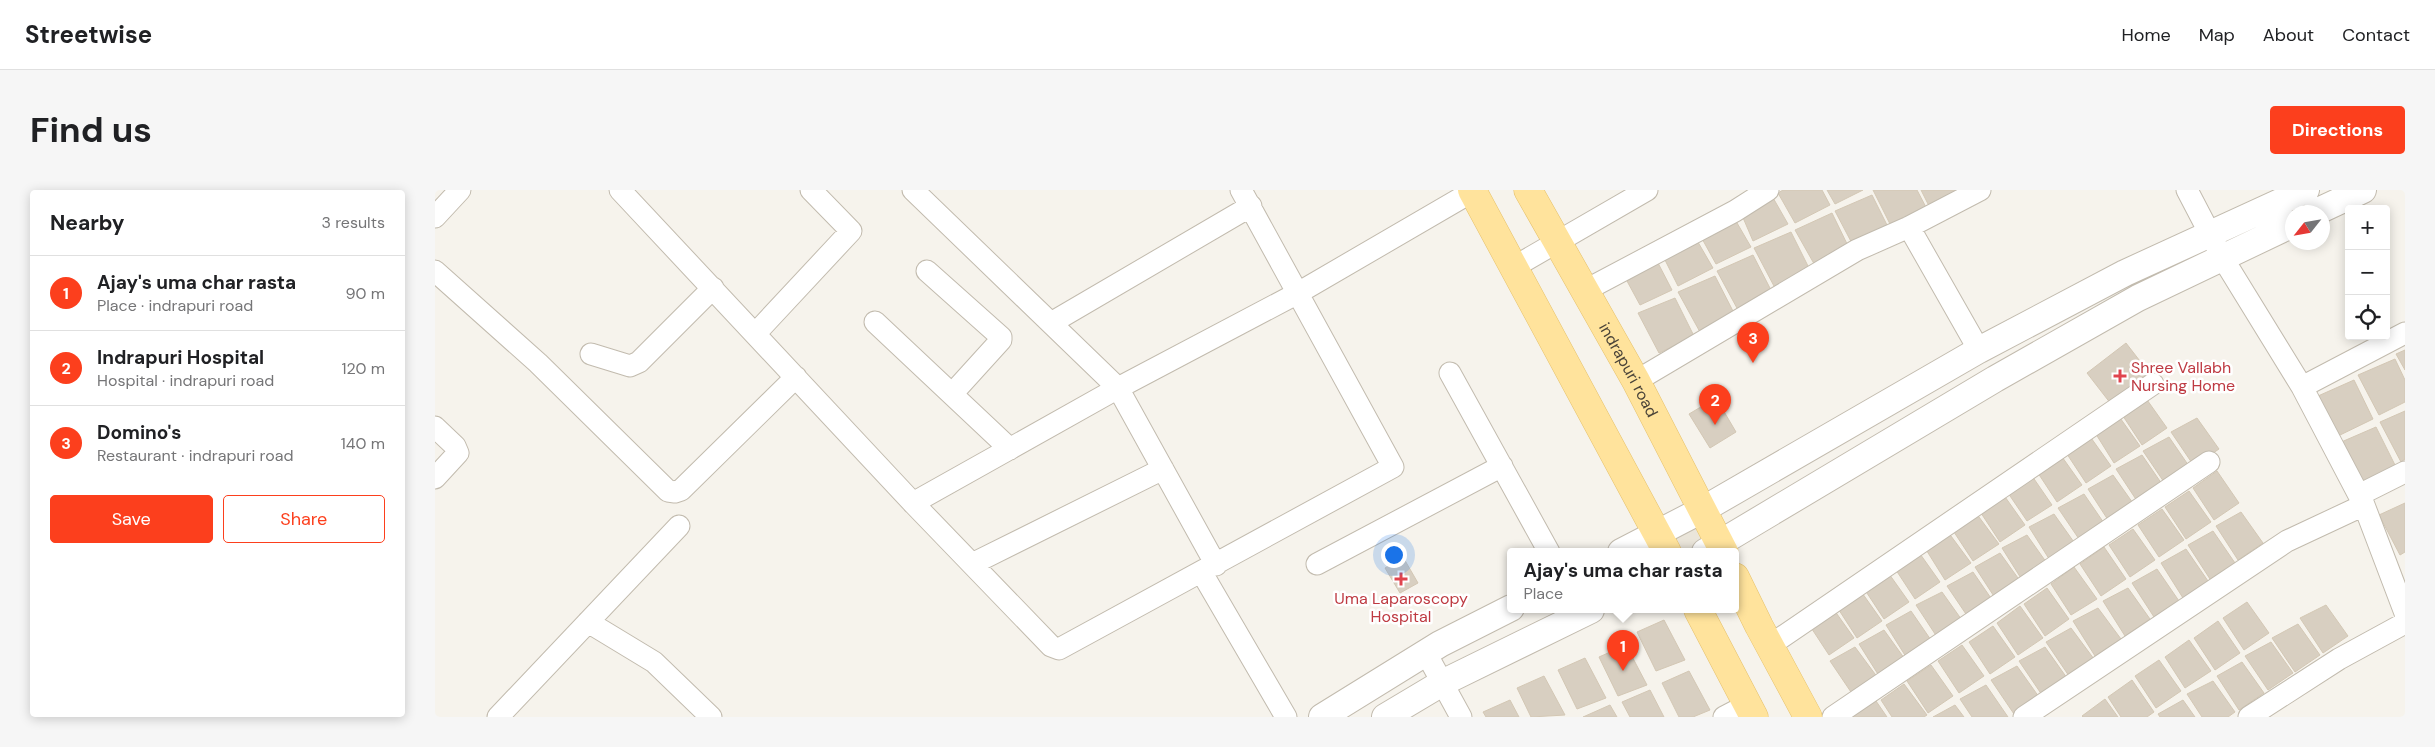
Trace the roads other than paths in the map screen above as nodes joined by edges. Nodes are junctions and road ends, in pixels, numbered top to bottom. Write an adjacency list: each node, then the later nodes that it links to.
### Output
1 (461, 190): 16 (street)
2 (619, 190): 24 (street)
3 (811, 190): 30 (street)
4 (913, 190): 28 (street)
5 (1474, 190): 21 (main road); 26 (street)
6 (1528, 190): 19 (main road, indrapuri road)
7 (1647, 190): 13 (street)
8 (1768, 190): 25 (street)
9 (1980, 190): 18 (street)
10 (2187, 190): 20 (street)
11 (2306, 190): 20 (street)
12 (2363, 190): 15 (street)
13 (1617, 197): 19 (street)
14 (1246, 198): 26 (street); 28 (street)
15 (2330, 205)
16 (435, 217)
17 (2285, 226): 20 (street)
18 (1909, 227): 31 (street); 35 (street)
19 (1556, 242): 21 (street); 25 (main road, indrapuri road)
20 (2216, 246): 31 (street); 37 (street); 55 (street)
21 (1514, 267): 51 (main road)
22 (435, 271): 34 (street)
23 (927, 271): 39 (street)
24 (713, 288): 30 (street); 32 (street)
25 (1584, 292): 35 (main road, indrapuri road)
26 (1298, 293): 38 (street); 58 (street)
27 (875, 322): 39 (street)
28 (1051, 323): 38 (street)
29 (2405, 333): 37 (street)
30 (755, 334): 34 (street)
31 (1979, 350): 49 (street)
32 (591, 354)
33 (1450, 374): 43 (street)
34 (796, 377): 48 (street)
35 (1636, 381): 49 (main road, indrapuri road)
36 (2153, 384): 66 (street)
37 (2302, 387): 47 (street)
38 (1118, 388): 41 (street); 44 (street)
39 (952, 394): 41 (street)
40 (435, 427): 46 (street)
41 (1010, 449): 48 (street)
42 (2209, 462): 78 (street)
43 (1502, 466): 52 (street); 57 (street)
44 (1163, 469): 56 (street); 58 (street)
45 (2405, 472): 47 (street)
46 (435, 478)
47 (2361, 500): 63 (street); 79 (street)
48 (913, 503): 56 (street)
49 (1702, 510): 51 (street); 54 (main road, indrapuri road)
50 (679, 526): 64 (street)
51 (1662, 543): 53 (street)
52 (1547, 548)
53 (1639, 548)
54 (1716, 548)
55 (1718, 548)
56 (972, 564): 58 (street)
57 (1317, 564)
58 (1209, 569): 73 (street)
59 (1739, 585): 66 (main road)
60 (1507, 610): 67 (street)
61 (1585, 613): 68 (street)
62 (1698, 613): 70 (main road)
63 (2405, 613)
64 (588, 622): 71 (street); 72 (street)
65 (2405, 623): 69 (street)
66 (1769, 646): 77 (main road)
67 (1426, 652): 68 (street); 74 (street)
68 (1441, 683): 75 (street); 76 (street)
69 (2276, 710): 80 (street)
70 (1742, 713)
71 (498, 717)
72 (711, 717)
73 (1286, 717)
74 (1322, 717)
75 (1385, 717)
76 (1461, 717)
77 (1808, 717)
78 (1833, 717)
79 (2024, 717)
80 (2249, 717)

